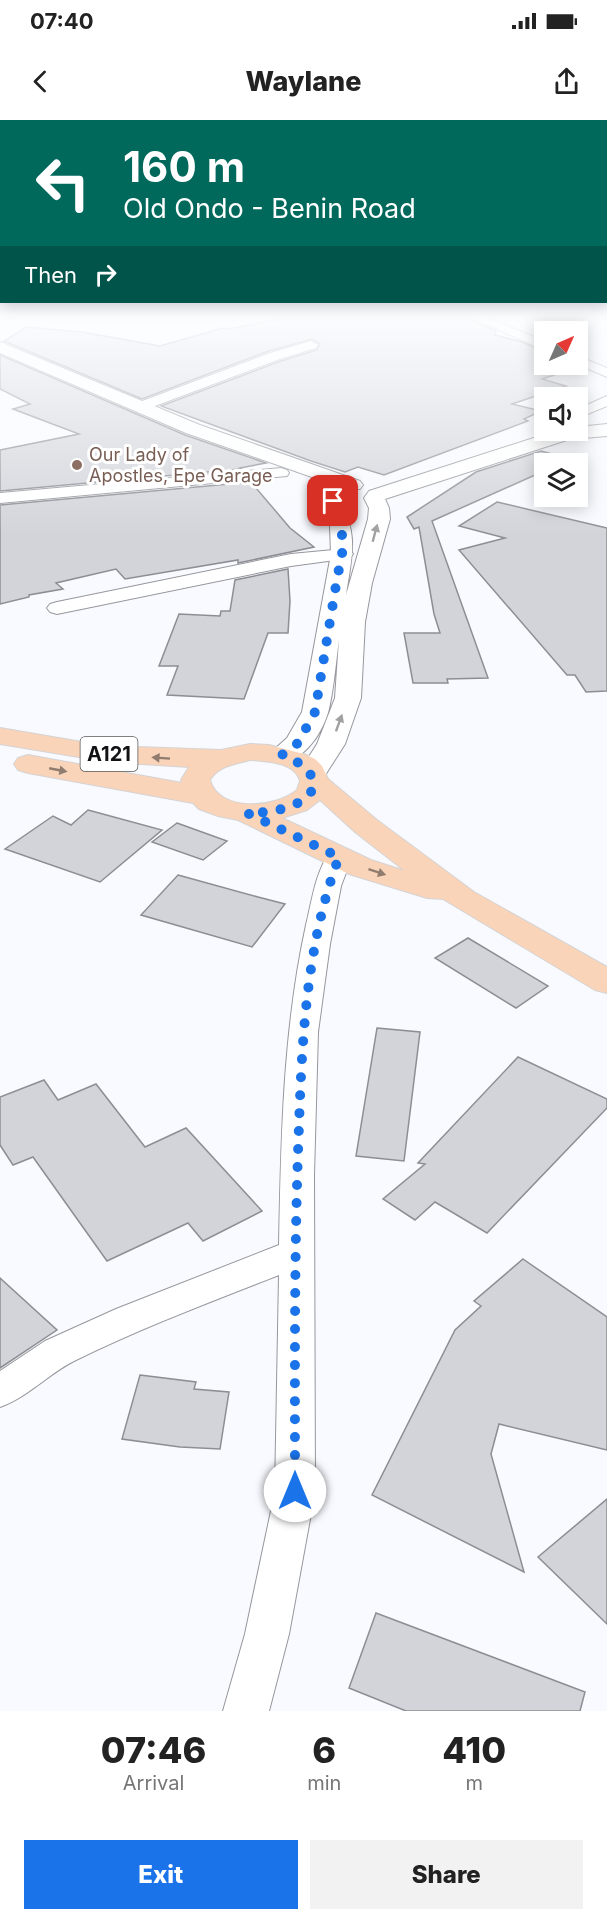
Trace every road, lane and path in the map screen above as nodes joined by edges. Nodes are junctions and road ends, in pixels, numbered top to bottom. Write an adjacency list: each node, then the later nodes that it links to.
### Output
1 (97, 387): 4 (street)
2 (192, 387): 4 (street)
3 (607, 400): 5 (street)
4 (142, 406): 9 (street)
5 (588, 415)
6 (607, 424): 7 (street)
7 (588, 426)
8 (588, 428): 11 (street)
9 (193, 429): 13 (street); 14 (street)
10 (534, 430): 14 (street)
11 (607, 430)
12 (538, 441): 14 (street)
13 (282, 473): 15 (street); 16 (street)
14 (365, 491): 16 (street); 23 (street, one-way to 14)
15 (0, 498)
16 (327, 498): 17 (street)
17 (344, 554): 18 (street); 20 (street)
18 (57, 608)
19 (0, 736): 21 (main road, A121, one-way to 19)
20 (282, 755): 21 (main road); 23 (main road)
21 (220, 758): 24 (main road)
22 (0, 759): 24 (main road, A121, one-way to 24)
23 (313, 778): 25 (main road); 27 (main road)
24 (199, 795): 25 (main road)
25 (247, 813): 26 (main road)
26 (339, 857): 27 (main road, one-way to 27); 29 (street)
27 (463, 899): 28 (main road)
28 (607, 982)
29 (296, 1253): 30 (street); 31 (street)
30 (0, 1391)
31 (246, 1711)

